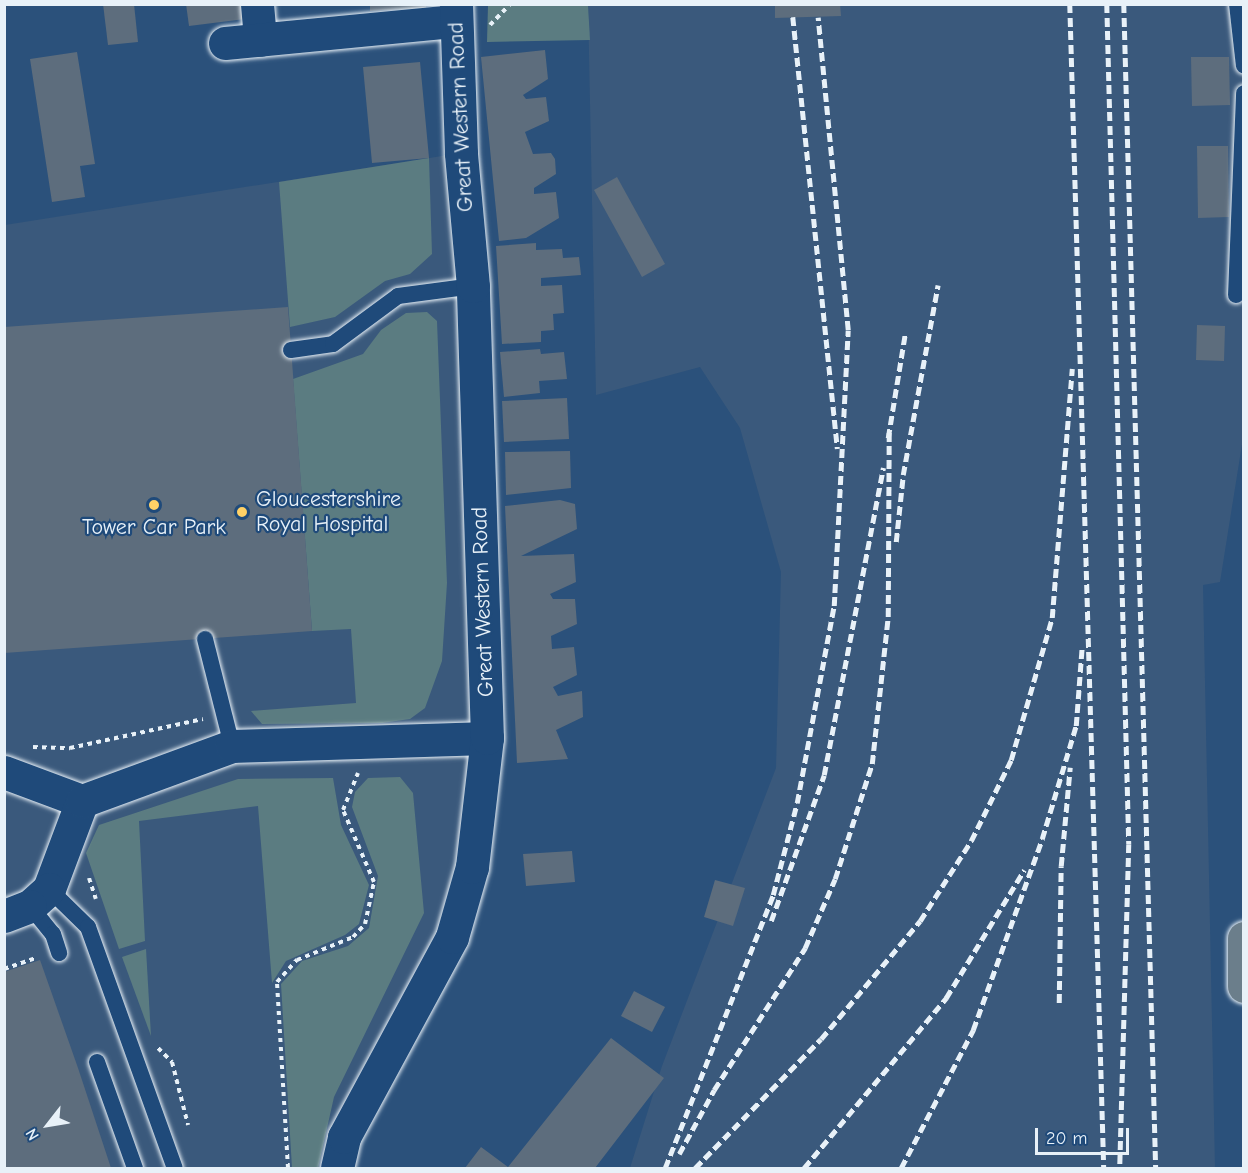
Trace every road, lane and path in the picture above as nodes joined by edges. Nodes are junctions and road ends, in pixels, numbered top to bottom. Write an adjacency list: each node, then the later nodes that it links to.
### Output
1 (257, 4): 5 (street)
2 (1237, 4): 7 (lane)
3 (456, 13): 4 (street); 9 (street, Great Western Road)
4 (332, 17): 5 (street)
5 (260, 39): 6 (street)
6 (225, 44)
7 (1244, 66)
8 (1244, 93): 10 (lane)
9 (473, 286): 11 (lane); 14 (street, Great Western Road)
10 (1236, 295)
11 (291, 350)
12 (205, 639): 13 (lane)
13 (224, 715): 15 (path); 16 (lane)
14 (487, 738): 16 (street); 33 (street, Great Western Road)
15 (26, 746)
16 (232, 746): 19 (street)
17 (4, 772): 19 (street)
18 (347, 772): 32 (path)
19 (82, 801): 21 (street)
20 (88, 874): 22 (path)
21 (28, 904): 24 (lane); 31 (lane)
22 (99, 906)
23 (1244, 938): 26 (main road)
24 (51, 956): 25 (path)
25 (4, 969)
26 (1244, 986)
27 (152, 1042): 29 (path)
28 (97, 1062): 30 (lane)
29 (191, 1139)
30 (135, 1168)
31 (175, 1168)
32 (288, 1168)
33 (337, 1168)

